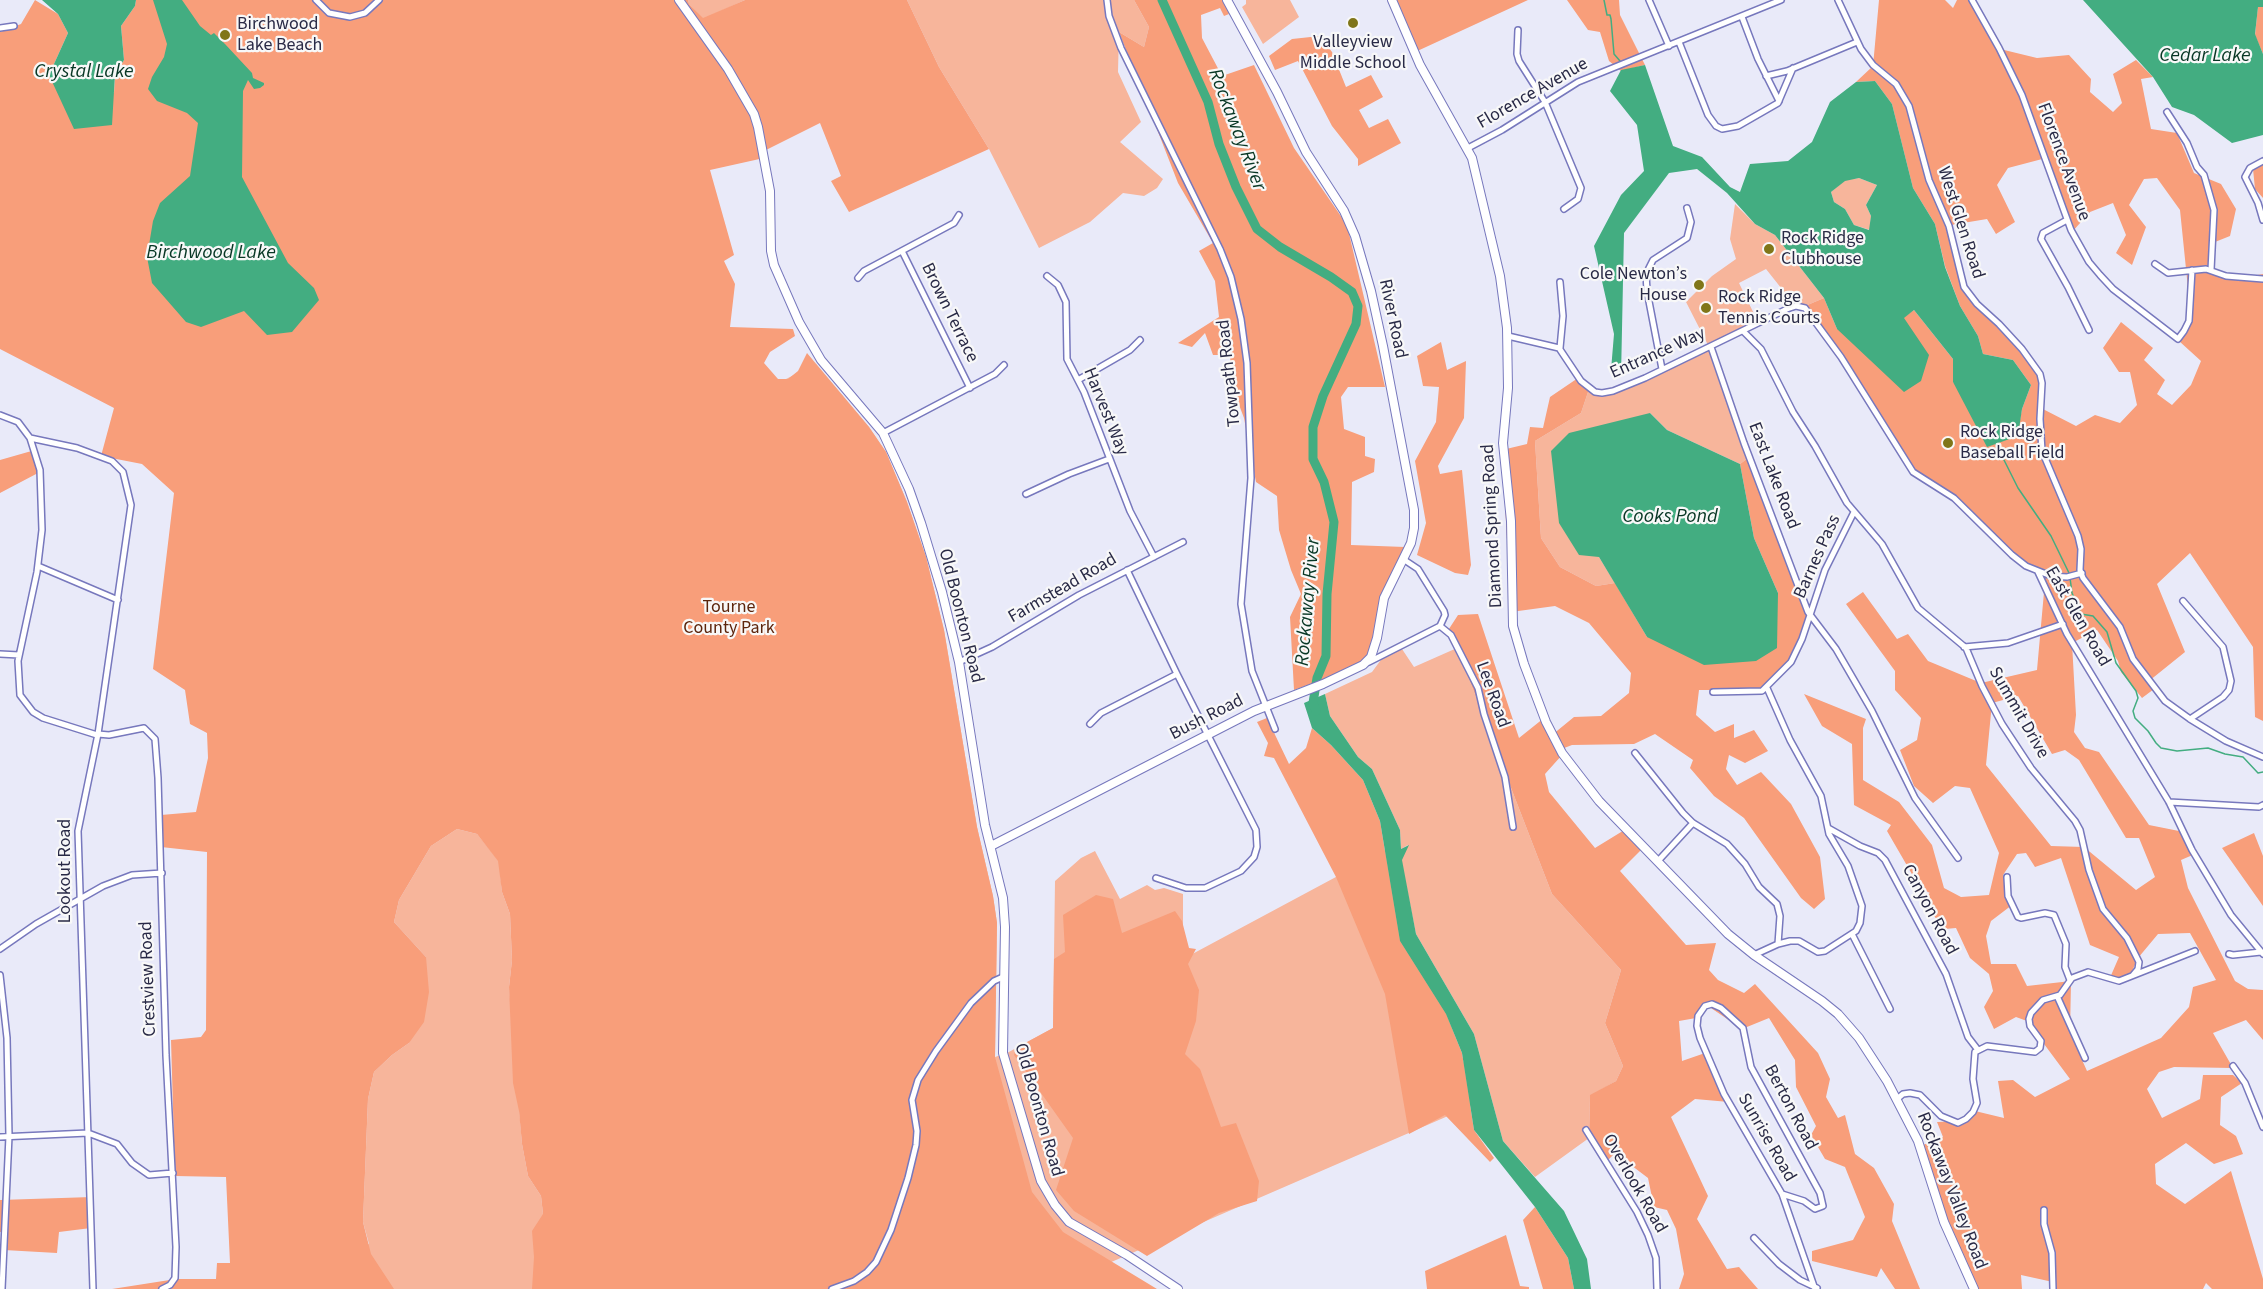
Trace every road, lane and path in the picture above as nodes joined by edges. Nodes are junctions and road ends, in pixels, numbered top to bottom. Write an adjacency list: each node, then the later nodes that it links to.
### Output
1 (316, 0): 2 (street)
2 (379, 0)
3 (679, 0): 50 (street, Old Boonton Road)
4 (1107, 0): 75 (street, Towpath Road)
5 (1227, 0): 57 (street, River Road)
6 (1392, 0): 23 (street, Diamond Spring Road)
7 (1649, 0): 17 (street)
8 (1781, 0): 11 (street, Florence Avenue)
9 (1838, 0): 16 (street, West Glen Road)
10 (1972, 0): 28 (street, Florence Avenue)
11 (1742, 17): 15 (street, Florence Avenue); 19 (street)
12 (14, 26): 13 (street)
13 (0, 28)
14 (1518, 30): 21 (street)
15 (1679, 42): 17 (street, Florence Avenue); 20 (street)
16 (1857, 42): 18 (street); 61 (street, West Glen Road)
17 (1669, 46): 21 (street, Florence Avenue)
18 (1793, 68): 19 (street); 20 (street)
19 (1766, 76): 20 (street)
20 (1779, 101)
21 (1545, 102): 23 (street, Florence Avenue); 26 (street)
22 (2167, 112): 33 (street)
23 (1468, 148): 41 (street, Diamond Spring Road)
24 (2263, 161): 29 (street)
25 (1687, 208): 46 (street)
26 (1564, 209)
27 (959, 215): 30 (street)
28 (2067, 220): 32 (street, Florence Avenue); 39 (street)
29 (2263, 220)
30 (902, 251): 35 (street); 48 (street, Brown Terrace)
31 (2155, 264): 32 (street)
32 (2192, 270): 33 (street)
33 (2211, 270): 36 (street)
34 (1047, 276): 47 (street, Harvest Way)
35 (858, 278)
36 (2263, 279)
37 (1560, 282): 44 (street)
38 (1798, 306): 40 (street, Entrance Way); 60 (street, East Glen Road)
39 (2089, 330)
40 (1743, 331): 43 (street, Entrance Way); 54 (street, Summit Drive)
41 (1508, 336): 44 (street); 90 (street, Diamond Spring Road)
42 (1140, 340): 47 (street)
43 (1711, 347): 46 (street, Entrance Way); 64 (street, East Lake Road)
44 (1560, 348): 46 (street, Entrance Way)
45 (1004, 365): 48 (street)
46 (1662, 369)
47 (1078, 380): 52 (street, Harvest Way)
48 (970, 388): 50 (street)
49 (0, 415): 51 (street)
50 (883, 433): 70 (street, Old Boonton Road)
51 (30, 438): 58 (street); 62 (street, Lookout Road)
52 (1109, 459): 53 (street); 56 (street, Harvest Way)
53 (1026, 494)
54 (1854, 512): 64 (street, Barnes Pass); 67 (street, Summit Drive)
55 (1183, 542): 56 (street, Farmstead Road)
56 (1154, 557): 59 (street, Farmstead Road)
57 (1403, 559): 66 (street); 71 (street, River Road)
58 (38, 566): 62 (street); 69 (street)
59 (1127, 570): 70 (street, Farmstead Road); 72 (street)
60 (2038, 572): 61 (street); 65 (street, East Glen Road)
61 (2082, 573): 76 (street)
62 (118, 600): 79 (street, Lookout Road)
63 (2183, 601): 76 (street)
64 (1810, 614): 73 (street, Barnes Pass); 89 (street, East Lake Road)
65 (2062, 624): 67 (street); 83 (street, East Glen Road)
66 (1440, 626): 71 (street, Bush Road); 86 (street, Lee Road)
67 (1964, 647): 104 (street, Summit Drive)
68 (0, 654): 69 (street)
69 (19, 655): 79 (street)
70 (958, 662): 88 (street, Old Boonton Road)
71 (1363, 665): 75 (street, Bush Road)
72 (1177, 674): 77 (street); 80 (street)
73 (1767, 688): 74 (street); 87 (street)
74 (1713, 692)
75 (1266, 706): 78 (street, Towpath Road); 80 (street, Bush Road)
76 (2190, 719): 82 (street)
77 (1090, 724)
78 (1275, 729)
79 (97, 734): 91 (street, Crestview Road); 94 (street, Lookout Road)
80 (1207, 734): 88 (street, Bush Road); 93 (street)
81 (1635, 753): 85 (street)
82 (2263, 757)
83 (2169, 802): 84 (street); 99 (street, East Glen Road)
84 (2263, 805)
85 (1693, 823): 90 (street); 96 (street)
86 (1513, 827)
87 (1828, 828): 95 (street); 112 (street, Canyon Road)
88 (991, 846): 105 (street, Old Boonton Road)
89 (1958, 858)
90 (1658, 861): 101 (street, Diamond Spring Road)
91 (162, 873): 94 (street); 121 (street, Crestview Road)
92 (2007, 876): 106 (street)
93 (1156, 878)
94 (80, 899): 97 (street); 118 (street, Lookout Road)
95 (1852, 934): 96 (street); 110 (street)
96 (1778, 944): 101 (street)
97 (0, 949)
98 (2194, 951): 104 (street)
99 (2262, 953): 100 (street)
100 (2229, 954)
101 (1754, 956): 102 (street, Diamond Spring Road)
102 (1781, 972): 115 (street, Rockaway Valley Road)
103 (0, 975): 119 (street)
104 (2133, 975): 106 (street)
105 (1003, 977): 107 (street); 108 (street, Old Boonton Road)
106 (2070, 981): 109 (street)
107 (986, 988): 108 (street); 129 (street)
108 (1003, 988): 130 (street, Old Boonton Road)
109 (2057, 996): 112 (street); 113 (street)
110 (1890, 1009)
111 (1700, 1010): 122 (street, Sunrise Road); 122 (street, Berton Road)
112 (1977, 1051): 115 (street)
113 (2085, 1058)
114 (2234, 1066): 116 (street)
115 (1897, 1099): 132 (street, Rockaway Valley Road)
116 (2263, 1127)
117 (1586, 1130): 131 (street, Overlook Road)
118 (88, 1133): 119 (street); 121 (street); 127 (street, Lookout Road)
119 (9, 1136): 120 (street); 126 (street)
120 (0, 1137)
121 (173, 1173): 128 (street, Crestview Road)
122 (1782, 1194): 125 (street, Sunrise Road)
123 (2044, 1210): 133 (street)
124 (1754, 1238): 125 (street)
125 (1814, 1286)
126 (2, 1289)
127 (93, 1289)
128 (162, 1289)
129 (832, 1289)
130 (1178, 1289)
131 (1657, 1289)
132 (1974, 1289)
133 (2053, 1289)

